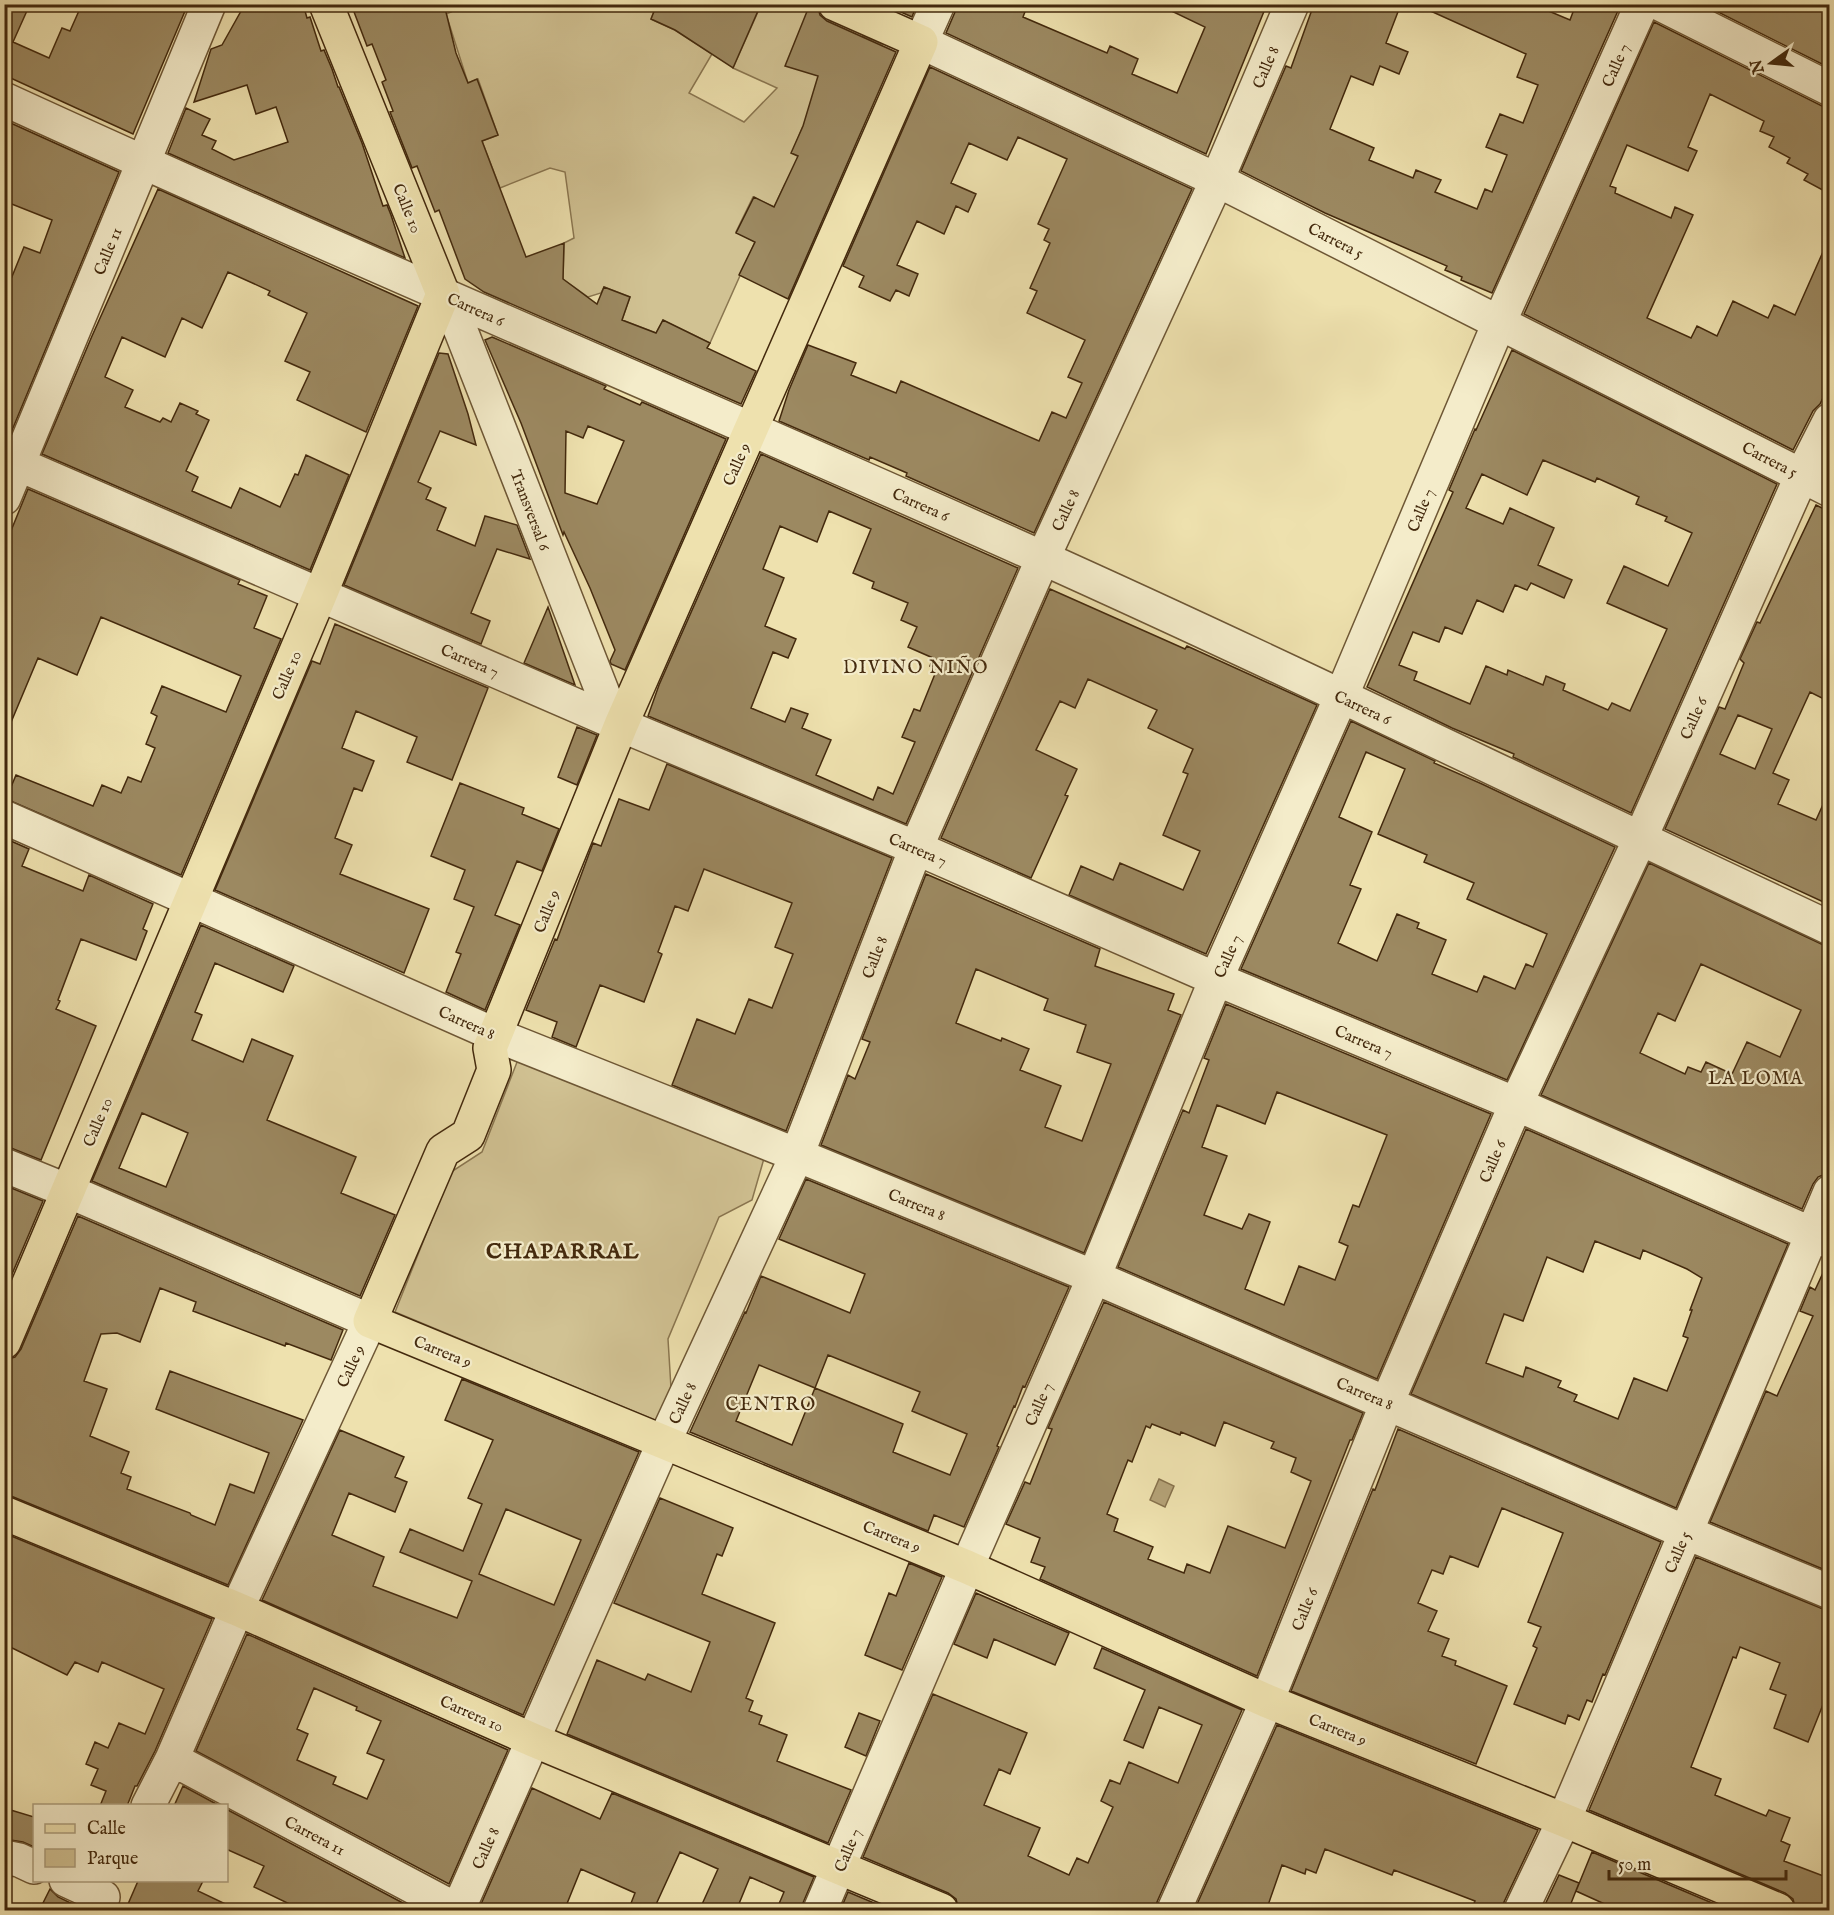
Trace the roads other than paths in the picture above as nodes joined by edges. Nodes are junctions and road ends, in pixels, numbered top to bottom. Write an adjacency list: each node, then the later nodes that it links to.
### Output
1 (209, 4): 11 (street, Calle 11)
2 (326, 4): 13 (main road, Calle 10)
3 (835, 4): 8 (main road, Carrera 5)
4 (938, 4): 8 (street, Calle 9)
5 (1292, 4): 12 (street, Calle 8)
6 (1642, 4): 14 (street, Calle 7)
7 (1660, 4): 9 (street)
8 (921, 42): 12 (street, Carrera 5); 16 (main road, Calle 9)
9 (1830, 89)
10 (4, 99): 11 (street, Carrera 6)
11 (144, 162): 13 (street, Carrera 6); 17 (street, Calle 11)
12 (1217, 180): 14 (street, Carrera 5); 20 (street, Calle 8)
13 (443, 294): 16 (street, Carrera 6); 21 (main road, Calle 10); 23 (street, Transversal 6)
14 (1499, 323): 18 (street, Carrera 5); 22 (street, Calle 7)
15 (1830, 420): 18 (street, Calle 6)
16 (752, 428): 20 (street, Carrera 6); 23 (main road, Calle 9)
17 (12, 461): 19 (street, Calle 11); 21 (street, Carrera 7)
18 (1816, 483): 25 (street, Calle 6)
19 (4, 498)
20 (1043, 558): 22 (street, Carrera 6); 26 (street, Calle 8)
21 (320, 595): 23 (street, Carrera 7); 27 (main road, Calle 10)
22 (1341, 697): 25 (street, Carrera 6); 29 (street, Calle 7)
23 (621, 725): 26 (street, Carrera 7); 30 (main road, Calle 9)
24 (4, 818): 27 (street, Carrera 8)
25 (1640, 839): 28 (street, Carrera 6); 31 (street, Calle 6)
26 (916, 848): 29 (street, Carrera 7); 32 (street, Calle 8)
27 (190, 899): 30 (street, Carrera 8); 34 (main road, Calle 10)
28 (1830, 928)
29 (1216, 979): 31 (street, Carrera 7); 37 (street, Calle 7)
30 (496, 1035): 32 (street, Carrera 8); 38 (main road, Calle 9)
31 (1516, 1104): 36 (street, Carrera 7); 40 (street, Calle 6)
32 (797, 1155): 37 (street, Carrera 8); 41 (street, Calle 8)
33 (4, 1165): 34 (street, Carrera 9)
34 (68, 1191): 38 (street, Carrera 9); 39 (main road, Calle 10)
35 (1830, 1191): 36 (street, Calle 5)
36 (1820, 1238): 43 (street, Calle 5)
37 (1094, 1277): 40 (street, Carrera 8); 44 (street, Calle 7)
38 (370, 1321): 41 (main road, Carrera 9); 46 (street, Calle 9)
39 (4, 1342)
40 (1387, 1403): 43 (street, Carrera 8); 47 (street, Calle 6)
41 (664, 1442): 44 (main road, Carrera 9); 48 (street, Calle 8)
42 (4, 1513): 46 (main road, Carrera 10)
43 (1685, 1532): 45 (street, Carrera 8); 51 (street, Calle 5)
44 (967, 1567): 47 (main road, Carrera 9); 54 (street, Calle 7)
45 (1830, 1592)
46 (237, 1609): 48 (main road, Carrera 10); 49 (street, Calle 9)
47 (1267, 1701): 51 (main road, Carrera 9); 60 (street, Calle 6)
48 (533, 1740): 54 (main road, Carrera 10); 57 (street, Calle 8)
49 (172, 1759): 50 (street, Calle 9); 57 (street, Carrera 11)
50 (149, 1804)
51 (1564, 1820): 61 (street, Calle 5); 62 (main road, Carrera 9)
52 (4, 1857): 53 (street)
53 (33, 1867)
54 (840, 1867): 58 (street, Calle 7); 59 (main road, Carrera 10)
55 (68, 1882): 56 (street)
56 (103, 1896)
57 (458, 1911)
58 (820, 1911)
59 (942, 1911)
60 (1174, 1911)
61 (1521, 1911)
62 (1778, 1911)

